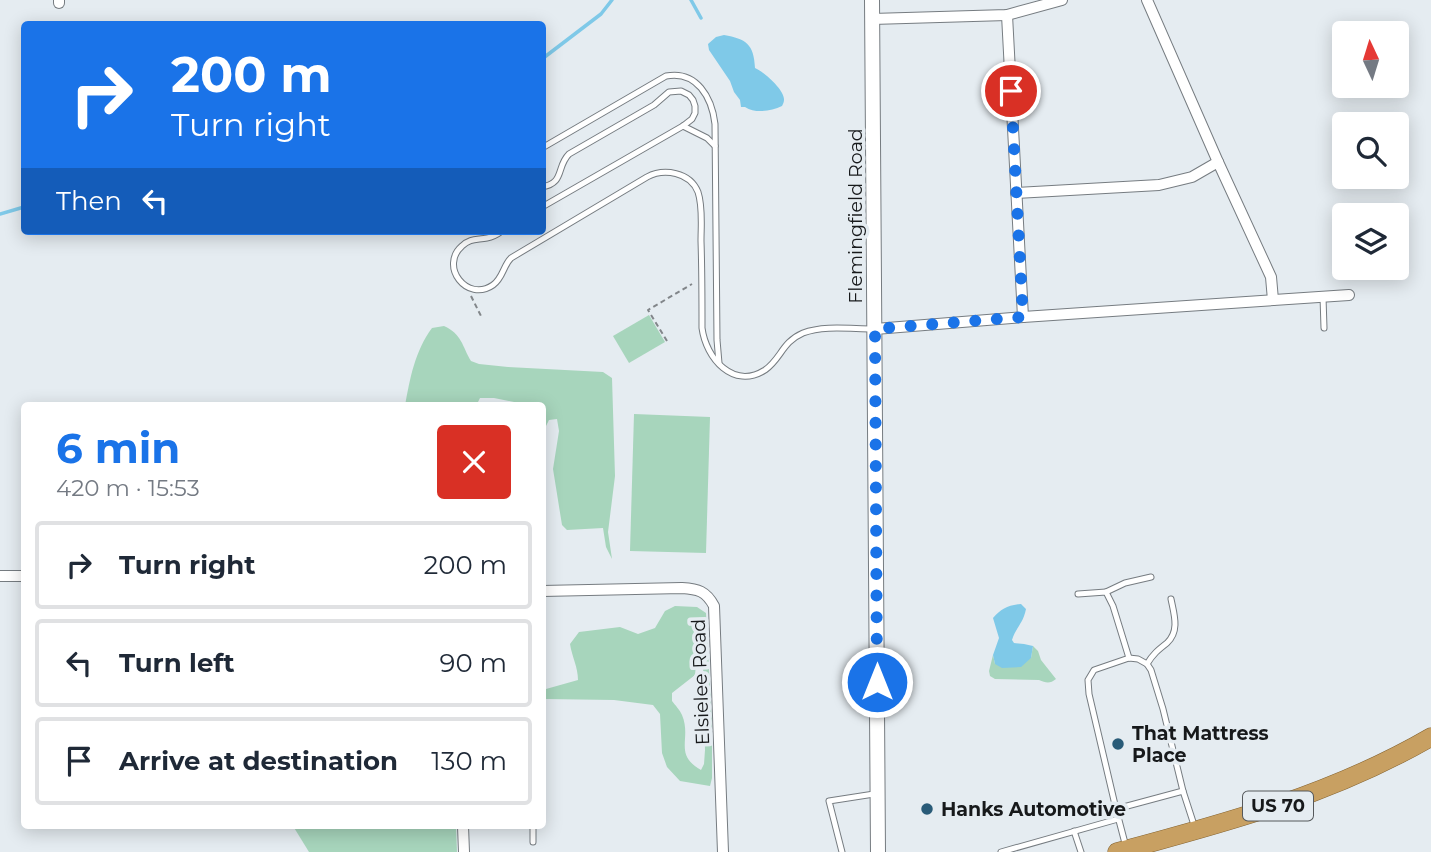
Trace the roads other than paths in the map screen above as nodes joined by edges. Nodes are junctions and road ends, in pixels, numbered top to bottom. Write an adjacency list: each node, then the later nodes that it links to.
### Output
1 (872, 0): 5 (street, Flemingfield Road)
2 (1062, 0): 4 (street)
3 (1147, 0): 9 (street)
4 (1007, 15): 5 (street); 11 (street)
5 (872, 19): 19 (street, Flemingfield Road)
6 (683, 126): 8 (lane); 10 (lane); 12 (lane)
7 (546, 146): 8 (lane)
8 (715, 146): 20 (lane)
9 (1218, 162): 11 (street); 16 (street)
10 (546, 186)
11 (1016, 193): 17 (street)
12 (546, 205)
13 (494, 235): 20 (lane)
14 (1349, 295): 15 (street)
15 (1323, 297): 16 (street); 18 (lane)
16 (1273, 300): 17 (street)
17 (1023, 317): 19 (street)
18 (1324, 328)
19 (875, 329): 20 (lane); 32 (street, Flemingfield Road)
20 (720, 366)
21 (0, 576): 22 (street)
22 (21, 576)
23 (1152, 577): 25 (lane)
24 (546, 591): 43 (street, Elsielee Road)
25 (1106, 592): 26 (lane); 28 (lane)
26 (1078, 594)
27 (1171, 599): 29 (lane)
28 (1129, 658): 29 (lane); 33 (lane)
29 (1147, 664): 31 (lane)
30 (1431, 737): 38 (highway, US 70)
31 (1183, 791): 33 (lane); 38 (lane)
32 (878, 793): 44 (lane); 45 (street, Flemingfield Road)
33 (1116, 809): 34 (lane)
34 (1118, 818): 37 (lane); 41 (lane)
35 (463, 829): 42 (street)
36 (533, 829): 39 (lane)
37 (1074, 831): 40 (lane); 46 (lane)
38 (1196, 831): 41 (highway, US 70)
39 (533, 842)
40 (1005, 851)
41 (1122, 851)
42 (464, 852)
43 (723, 852)
44 (842, 852)
45 (878, 852)
46 (1081, 852)

